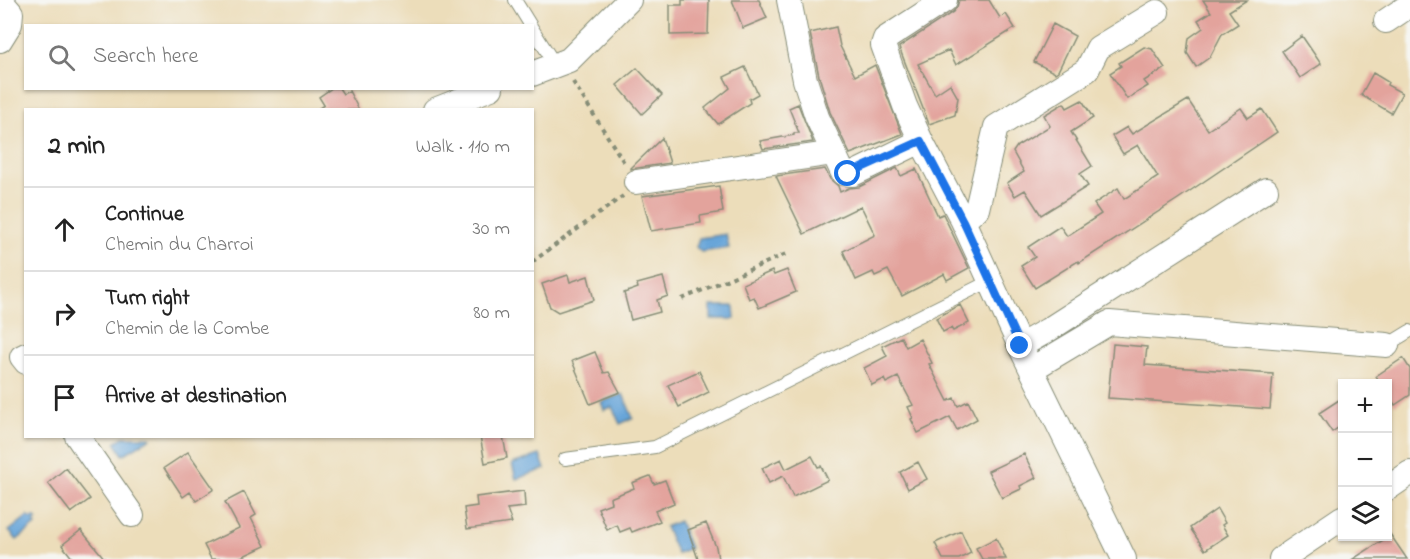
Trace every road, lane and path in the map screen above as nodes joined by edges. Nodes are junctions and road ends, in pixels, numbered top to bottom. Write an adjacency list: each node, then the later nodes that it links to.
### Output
1 (0, 0): 11 (street)
2 (515, 0): 9 (lane)
3 (629, 0): 12 (street)
4 (789, 0): 17 (street)
5 (945, 0): 16 (street)
6 (1410, 5): 8 (street)
7 (1157, 12): 20 (street)
8 (1386, 21)
9 (530, 24)
10 (534, 30): 12 (lane)
11 (0, 40)
12 (559, 64): 13 (street); 18 (path)
13 (534, 73)
14 (486, 90): 15 (street)
15 (440, 108)
16 (921, 141): 17 (street); 20 (street)
17 (834, 153): 18 (street)
18 (636, 182): 22 (path)
19 (1266, 190): 27 (street)
20 (963, 221): 23 (street)
21 (786, 254): 24 (path)
22 (534, 261)
23 (990, 281): 27 (street); 30 (lane)
24 (682, 300)
25 (1410, 331): 26 (lane)
26 (1387, 345): 28 (street)
27 (1020, 346): 28 (street)
28 (1032, 369): 35 (street)
29 (78, 438): 33 (street)
30 (565, 459)
31 (1410, 473): 32 (street)
32 (1389, 487)
33 (132, 515)
34 (1338, 521): 36 (street)
35 (1124, 559)
36 (1281, 559)

